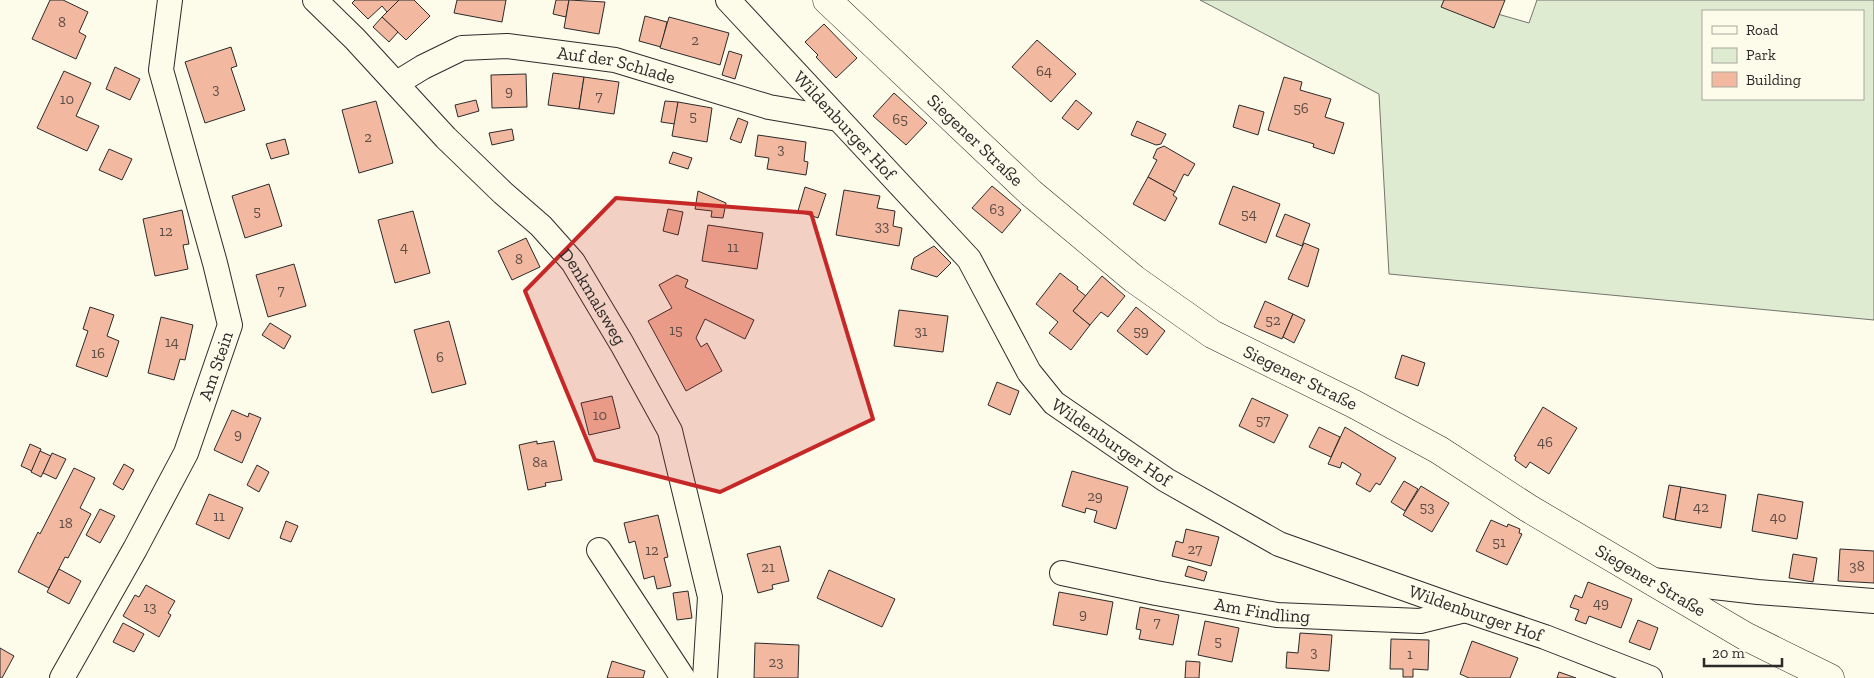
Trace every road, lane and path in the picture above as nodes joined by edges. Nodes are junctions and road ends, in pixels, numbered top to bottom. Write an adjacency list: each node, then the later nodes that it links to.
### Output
1 (170, 0): 12 (street, Am Stein)
2 (315, 0): 5 (street, Denkmalsweg)
3 (728, 0): 6 (street, Wildenburger Hof)
4 (827, 0): 9 (main road, Siegener Straße)
5 (397, 83): 6 (street, Auf der Schlade); 14 (street, Denkmalsweg)
6 (838, 119): 11 (street, Wildenburger Hof)
7 (599, 550): 13 (street)
8 (1062, 573): 11 (street, Am Findling)
9 (1651, 580): 10 (street); 16 (main road, Siegener Straße)
10 (1874, 601)
11 (1465, 610): 15 (street, Wildenburger Hof)
12 (62, 678)
13 (683, 678)
14 (705, 678)
15 (1650, 678)
16 (1830, 678)

